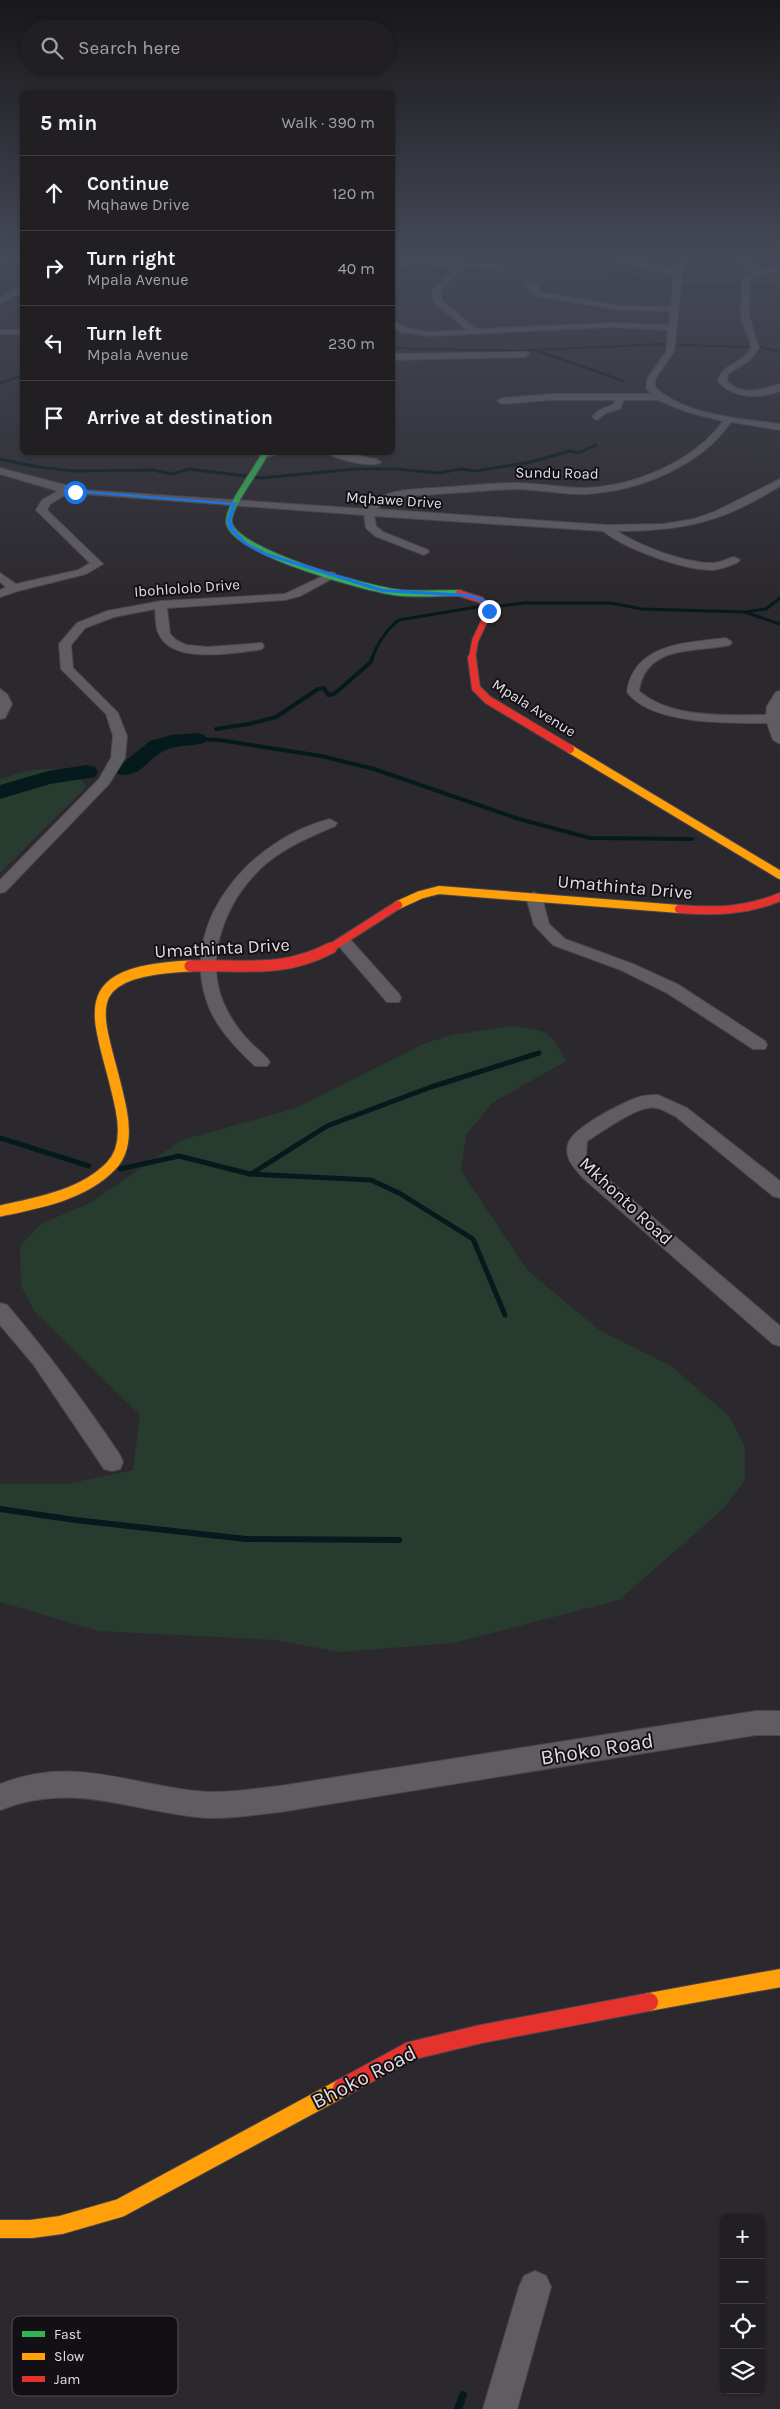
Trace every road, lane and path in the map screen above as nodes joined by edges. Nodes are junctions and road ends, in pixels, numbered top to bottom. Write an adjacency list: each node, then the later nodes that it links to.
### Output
1 (656, 370): 5 (street)
2 (728, 370): 3 (street)
3 (780, 386)
4 (621, 397): 5 (street); 6 (street); 7 (street)
5 (657, 397): 8 (street)
6 (502, 401)
7 (597, 418)
8 (728, 419): 9 (street); 17 (street, Sundu Road)
9 (780, 427)
10 (262, 455): 16 (street)
11 (340, 455): 12 (street)
12 (376, 462)
13 (2, 473): 15 (street, Mqhawe Drive)
14 (780, 482): 18 (street, Mqhawe Drive)
15 (67, 490): 16 (street, Mqhawe Drive); 23 (street)
16 (235, 504): 17 (street, Mqhawe Drive); 21 (street, Mpala Avenue)
17 (371, 513): 18 (street, Mqhawe Drive); 19 (street)
18 (606, 528): 20 (street)
19 (424, 552)
20 (734, 560)
21 (331, 575): 25 (street, Ibohlololo Drive); 34 (street, Mpala Avenue)
22 (0, 576): 23 (street)
23 (14, 588): 24 (street)
24 (0, 594)
25 (162, 604): 27 (street); 35 (street, Ibohlololo Drive)
26 (726, 642): 31 (street)
27 (258, 646)
28 (0, 693): 30 (street)
29 (780, 695): 31 (street)
30 (0, 715)
31 (773, 719): 32 (street)
32 (780, 740)
33 (330, 823): 39 (street)
34 (780, 875)
35 (0, 889)
36 (780, 897): 37 (street, Umathinta Drive)
37 (534, 898): 38 (street, Umathinta Drive); 41 (street)
38 (343, 941): 39 (street, Umathinta Drive); 40 (street)
39 (207, 966): 42 (street); 44 (street, Umathinta Drive)
40 (392, 998)
41 (759, 1045)
42 (261, 1062)
43 (780, 1191): 46 (street, Mkhonto Road)
44 (0, 1211)
45 (0, 1311): 47 (street)
46 (780, 1338)
47 (112, 1462)
48 (780, 1723): 49 (street, Bhoko Road)
49 (0, 1797)
50 (780, 1978): 51 (street, Bhoko Road)
51 (0, 2228)
52 (535, 2287): 53 (street)
53 (500, 2409)

